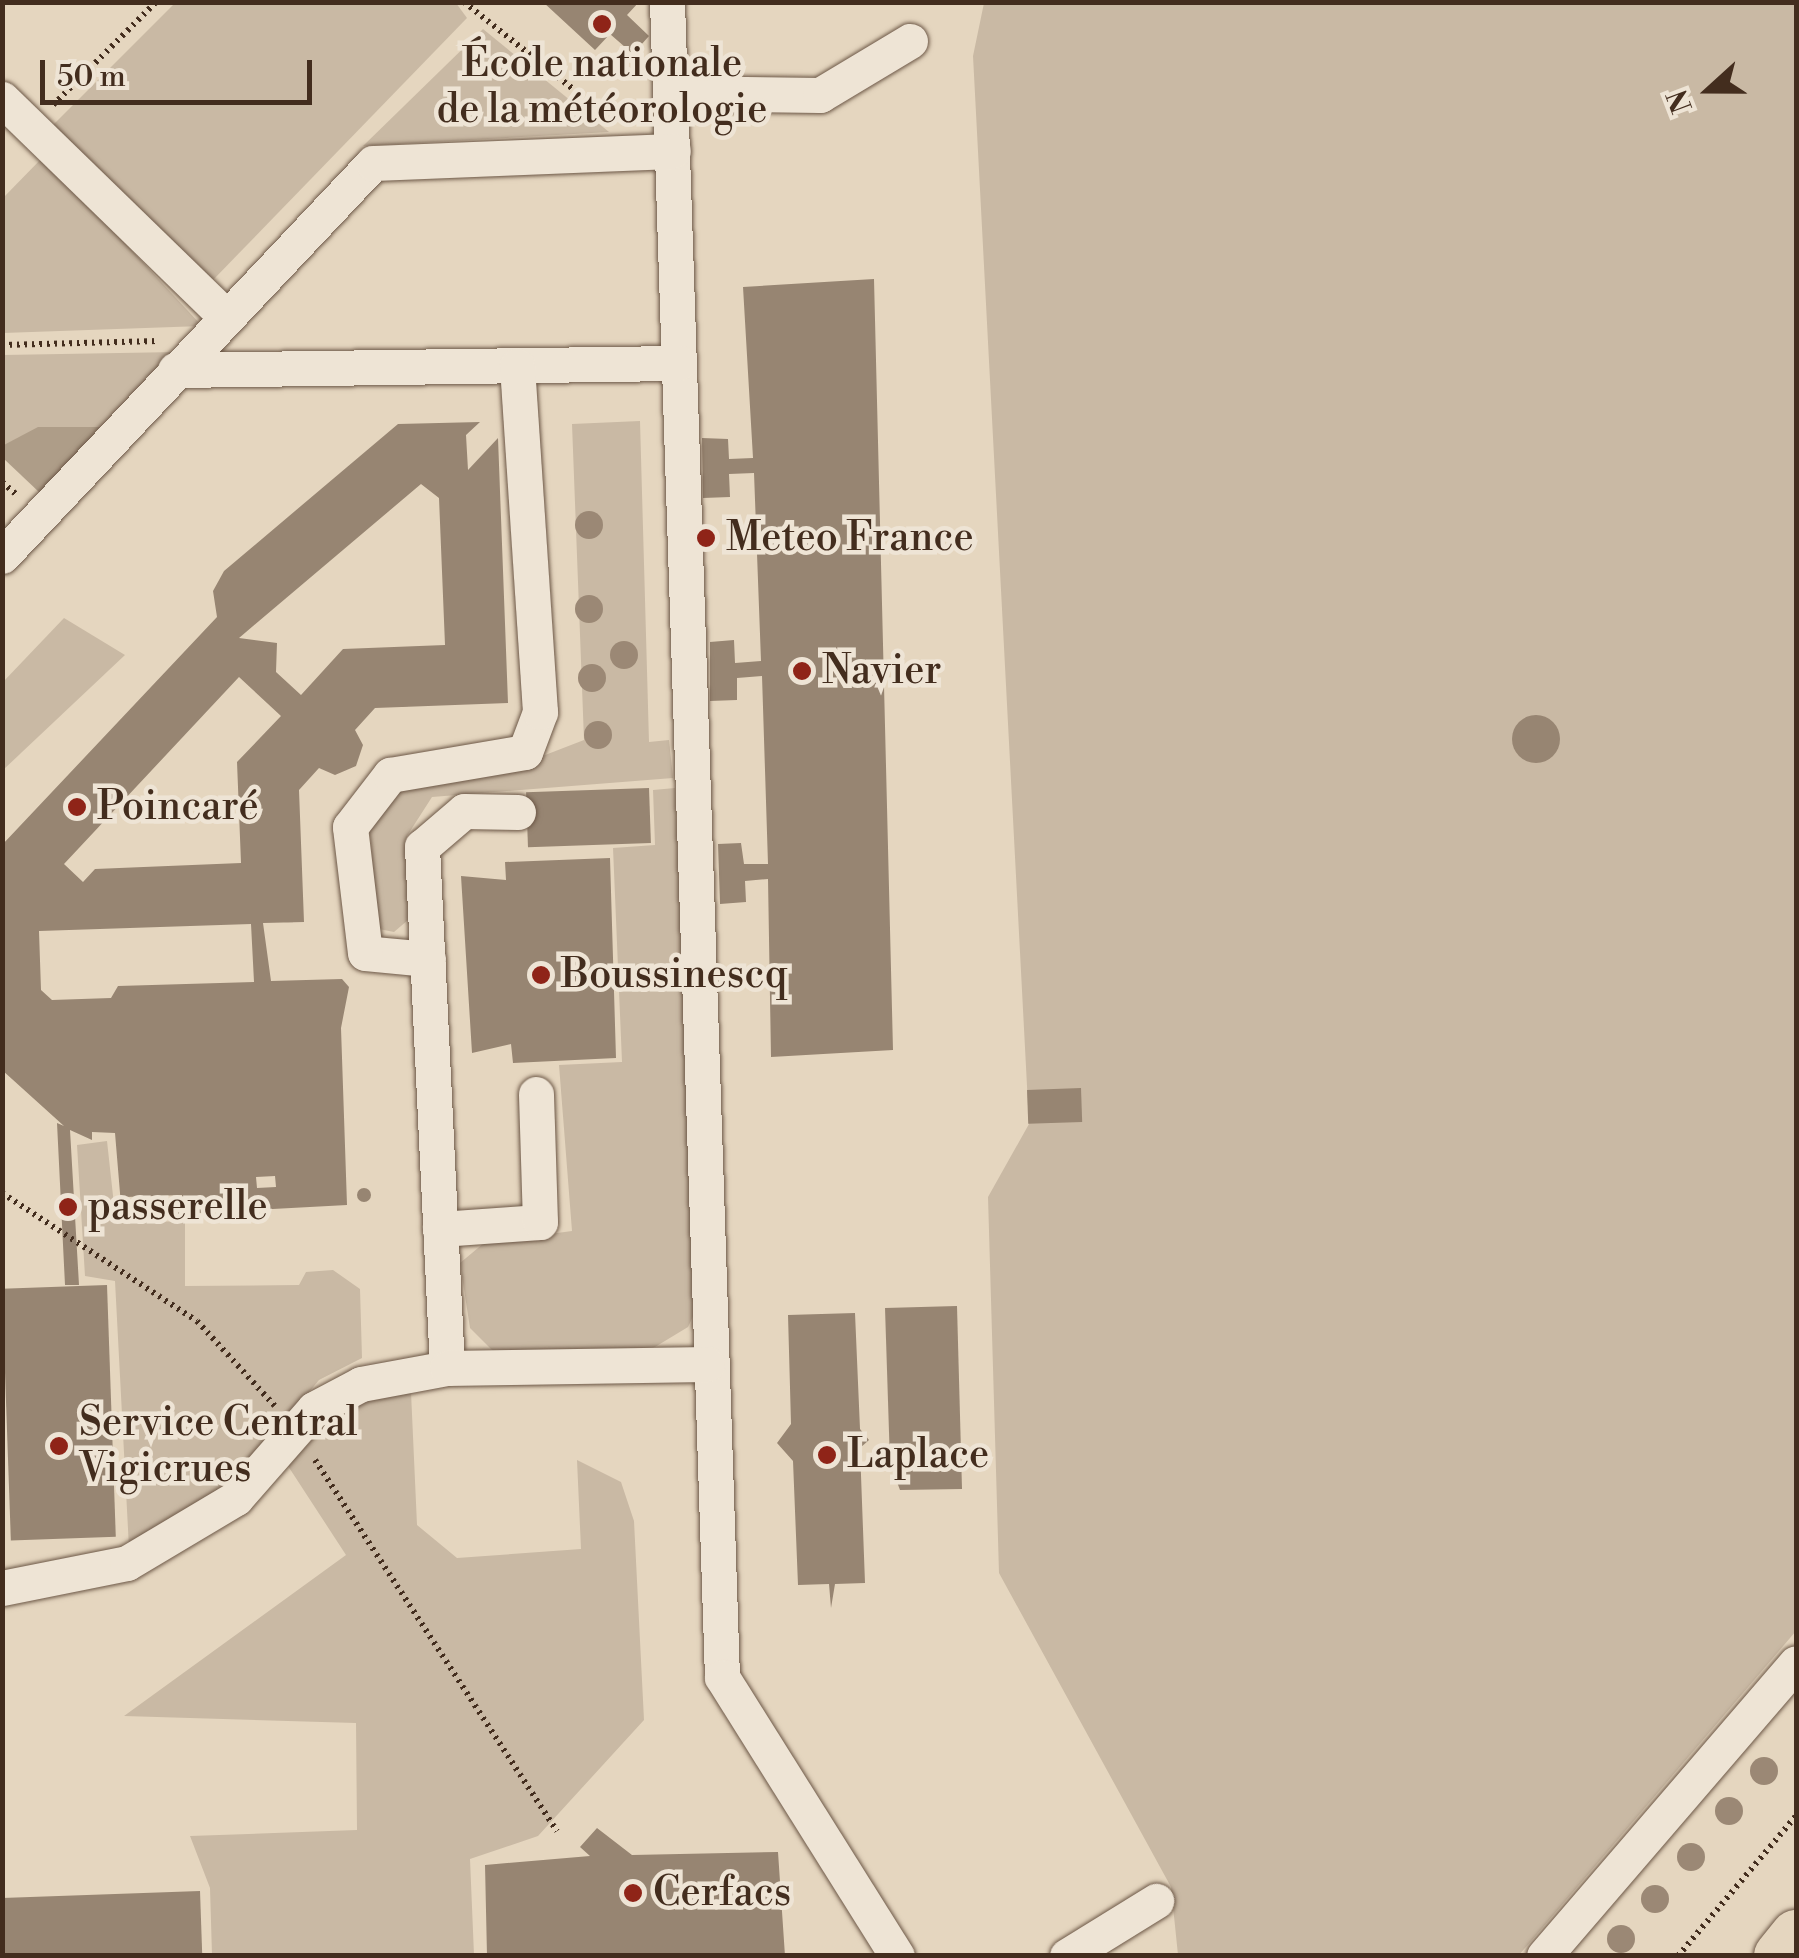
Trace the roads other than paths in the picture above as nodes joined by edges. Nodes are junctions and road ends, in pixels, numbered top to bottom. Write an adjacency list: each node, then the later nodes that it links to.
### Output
1 (668, 2): 4 (lane)
2 (910, 41): 4 (lane)
3 (2, 99): 5 (lane)
4 (672, 122): 5 (lane); 6 (lane)
5 (219, 324): 8 (lane)
6 (679, 363): 7 (lane); 14 (lane)
7 (517, 366): 8 (lane); 11 (lane)
8 (174, 370): 9 (lane)
9 (2, 556)
10 (518, 812): 11 (lane)
11 (428, 959): 13 (lane)
12 (536, 1094): 13 (lane)
13 (440, 1229): 15 (lane)
14 (706, 1364): 15 (lane); 20 (lane)
15 (446, 1368): 16 (lane)
16 (2, 1588)
17 (1796, 1663): 22 (lane)
18 (1156, 1901): 21 (lane)
19 (1796, 1936): 23 (highway)
20 (898, 1956)
21 (1067, 1956)
22 (1544, 1956)
23 (1780, 1956)

